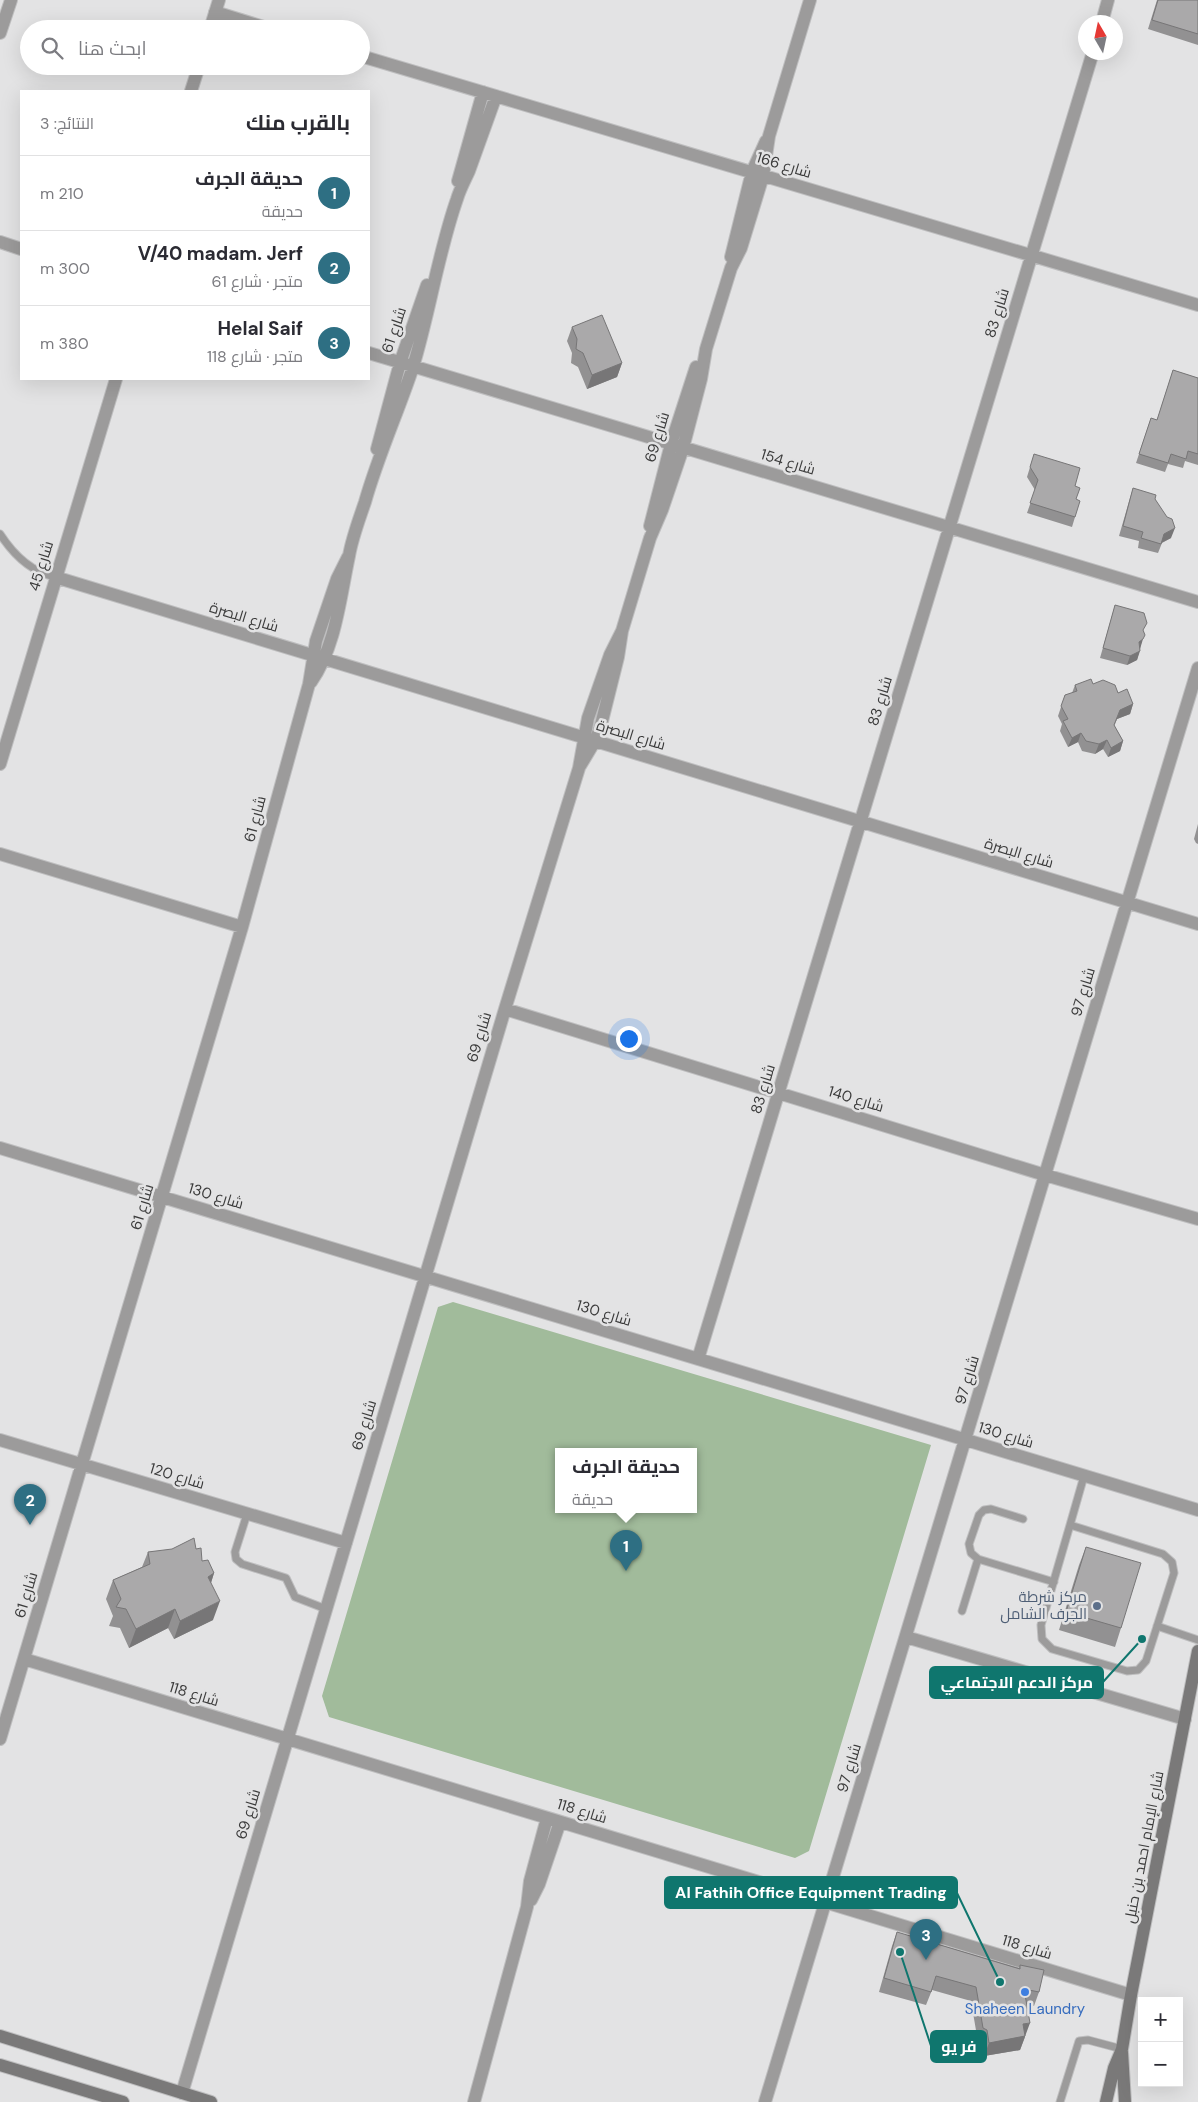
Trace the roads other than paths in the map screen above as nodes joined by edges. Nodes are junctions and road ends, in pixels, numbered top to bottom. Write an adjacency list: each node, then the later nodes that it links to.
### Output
1 (11, 0): 8 (street)
2 (810, 0): 15 (street, شارع 69)
3 (1108, 0): 5 (street)
4 (217, 6): 6 (street); 7 (street)
5 (1104, 15)
6 (213, 20)
7 (249, 20)
8 (0, 32)
9 (370, 59): 13 (street, شارع 166)
10 (1091, 60): 19 (street, شارع 83)
11 (196, 75): 12 (street)
12 (191, 90)
13 (483, 92): 14 (street, شارع 166); 16 (street, شارع 61)
14 (496, 96): 15 (street, شارع 166); 16 (street, شارع 61)
15 (757, 174): 19 (street, شارع 166); 26 (street, شارع 69)
16 (457, 197): 20 (street, شارع 61)
17 (0, 242): 18 (street)
18 (20, 249)
19 (1032, 255): 21 (street, شارع 166); 28 (street, شارع 83)
20 (437, 267): 23 (street, شارع 61); 24 (street, شارع 61)
21 (1198, 305)
22 (370, 353): 23 (street, شارع 154)
23 (400, 362): 24 (street, شارع 154); 27 (street, شارع 61)
24 (413, 366): 26 (street, شارع 154); 27 (street, شارع 61)
25 (116, 380): 30 (street, شارع 45)
26 (677, 446): 28 (street, شارع 154); 34 (street, شارع 69)
27 (376, 463): 32 (street, شارع 61)
28 (950, 528): 31 (street, شارع 154); 36 (street, شارع 83)
29 (0, 534): 30 (lane)
30 (55, 577): 32 (street, شارع البصرة); 35 (street, شارع 45)
31 (1198, 602)
32 (318, 657): 34 (street, شارع البصرة); 40 (street, شارع 61)
33 (1198, 668): 38 (street, شارع 97)
34 (589, 739): 36 (street, شارع البصرة); 41 (street, شارع 69)
35 (0, 764)
36 (860, 822): 38 (street, شارع البصرة); 42 (street, شارع 83)
37 (0, 854): 40 (street)
38 (1127, 903): 39 (street, شارع البصرة); 44 (street, شارع 97)
39 (1198, 924)
40 (242, 927): 45 (street, شارع 61)
41 (505, 1008): 42 (street, شارع 140); 47 (street, شارع 69)
42 (779, 1093): 44 (street, شارع 140); 48 (street, شارع 83)
43 (0, 1148): 45 (street, شارع 130)
44 (1045, 1174): 46 (street, شارع 140); 50 (street, شارع 97)
45 (162, 1197): 47 (street, شارع 130); 51 (street, شارع 61)
46 (1198, 1219)
47 (425, 1276): 48 (street, شارع 130); 57 (street, شارع 69)
48 (698, 1359): 50 (street, شارع 130)
49 (0, 1440): 51 (street, شارع 120)
50 (966, 1440): 52 (street, شارع 130); 63 (street, شارع 97)
51 (82, 1464): 54 (street, شارع 120); 66 (street, شارع 61)
52 (1084, 1476): 53 (street, شارع 130); 56 (lane)
53 (1198, 1510)
54 (247, 1514): 57 (street, شارع 120); 60 (lane)
55 (1023, 1519): 58 (lane)
56 (1070, 1525): 59 (lane); 62 (lane)
57 (346, 1543): 60 (street, شارع 69)
58 (978, 1558): 59 (lane); 61 (lane)
59 (1054, 1582): 62 (lane)
60 (326, 1609): 69 (street, شارع 69)
61 (962, 1611)
62 (1157, 1626): 64 (lane)
63 (906, 1637): 67 (street); 72 (street, شارع 97)
64 (1198, 1640)
65 (1198, 1651): 67 (street, شارع الإمام احمد بن حنبل)
66 (24, 1659): 68 (street, شارع 61); 69 (street, شارع 118)
67 (1185, 1718): 74 (street, شارع الإمام احمد بن حنبل)
68 (1, 1732)
69 (288, 1739): 70 (street, شارع 118); 78 (street, شارع 69)
70 (547, 1818): 71 (street, شارع 118); 73 (street)
71 (560, 1822): 72 (street, شارع 118); 73 (street)
72 (825, 1902): 74 (street, شارع 118); 82 (street, شارع 97)
73 (527, 1906): 81 (street)
74 (1131, 1995): 76 (street, شارع الإمام احمد بن حنبل)
75 (0, 2036): 78 (street)
76 (1122, 2049): 83 (lane); 84 (street, شارع الإمام احمد بن حنبل); 85 (street, شارع الإمام احمد بن حنبل)
77 (0, 2065): 79 (street)
78 (182, 2093): 80 (street)
79 (123, 2102)
80 (211, 2102)
81 (474, 2102)
82 (765, 2102)
83 (1060, 2102)
84 (1106, 2102)
85 (1125, 2102)

